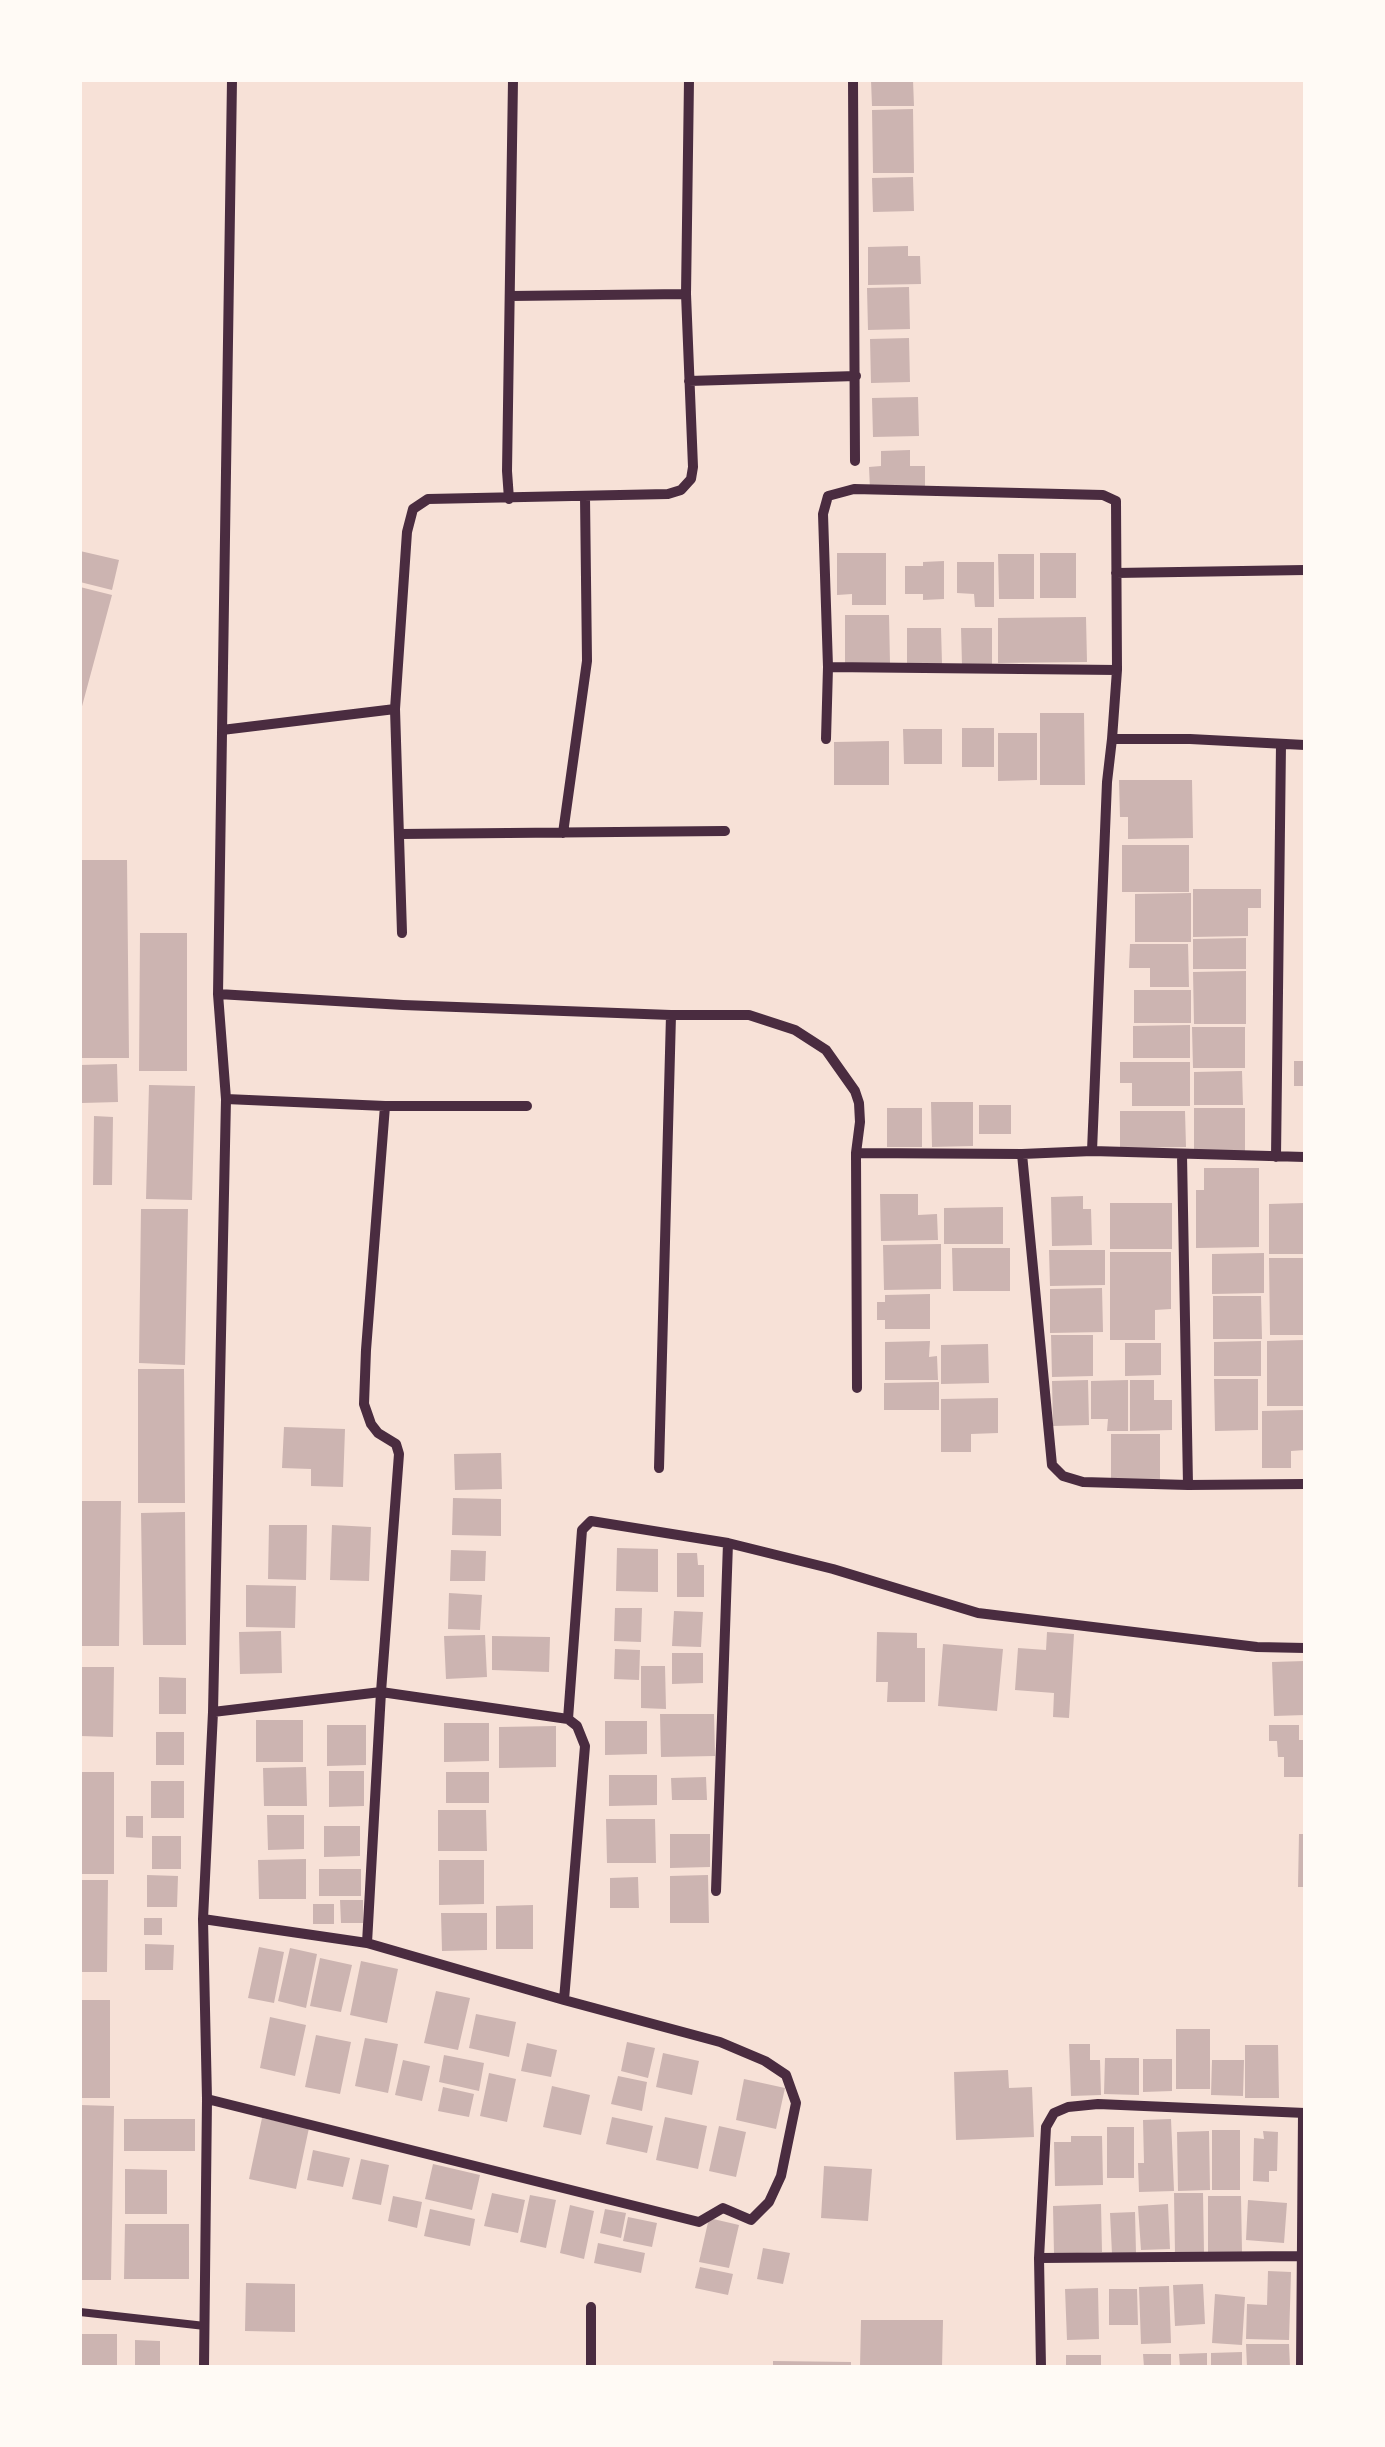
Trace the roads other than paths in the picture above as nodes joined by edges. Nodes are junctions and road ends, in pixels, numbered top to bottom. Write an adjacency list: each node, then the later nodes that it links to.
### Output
1 (232, 80): 17 (street)
2 (513, 80): 6 (street)
3 (689, 80): 5 (street)
4 (852, 80): 7 (street)
5 (686, 294): 6 (street); 8 (street)
6 (510, 296): 11 (street)
7 (856, 376): 8 (street); 9 (street)
8 (689, 381): 10 (street)
9 (854, 461)
10 (585, 497): 11 (street); 23 (street)
11 (508, 499): 16 (street)
12 (1305, 570): 13 (street)
13 (1116, 573): 14 (street); 15 (street)
14 (828, 667): 15 (street); 19 (street)
15 (1116, 670): 18 (street)
16 (395, 708): 17 (street); 24 (street)
17 (222, 730): 26 (street)
18 (1112, 738): 20 (street); 31 (street)
19 (826, 739)
20 (1282, 744): 21 (street); 36 (street)
21 (1305, 745)
22 (724, 831): 23 (street)
23 (563, 832): 24 (street)
24 (400, 834): 25 (street)
25 (402, 934)
26 (218, 994): 27 (street); 28 (street)
27 (672, 1015): 32 (street); 38 (street)
28 (226, 1099): 29 (street); 44 (street)
29 (385, 1106): 30 (street); 43 (street)
30 (527, 1106)
31 (1092, 1151): 33 (street); 34 (street)
32 (856, 1153): 33 (street); 37 (street)
33 (1022, 1154): 40 (street)
34 (1182, 1155): 36 (street); 40 (street)
35 (1305, 1156): 36 (street)
36 (1276, 1157)
37 (857, 1388)
38 (658, 1468)
39 (1305, 1484): 40 (street)
40 (1188, 1485)
41 (728, 1543): 42 (street); 45 (street); 46 (street)
42 (1305, 1648)
43 (381, 1692): 44 (street); 45 (street); 48 (street)
44 (213, 1712): 47 (street)
45 (568, 1719): 49 (street)
46 (716, 1891)
47 (203, 1919): 48 (street); 50 (street)
48 (367, 1942): 49 (street)
49 (564, 2000): 50 (street)
50 (207, 2098): 56 (street)
51 (1304, 2113): 52 (street); 53 (street)
52 (1302, 2256): 53 (street); 60 (street)
53 (1039, 2258): 59 (street)
54 (590, 2307): 58 (street)
55 (80, 2312): 56 (lane)
56 (205, 2326): 57 (street)
57 (204, 2367)
58 (591, 2367)
59 (1041, 2367)
60 (1300, 2367)

